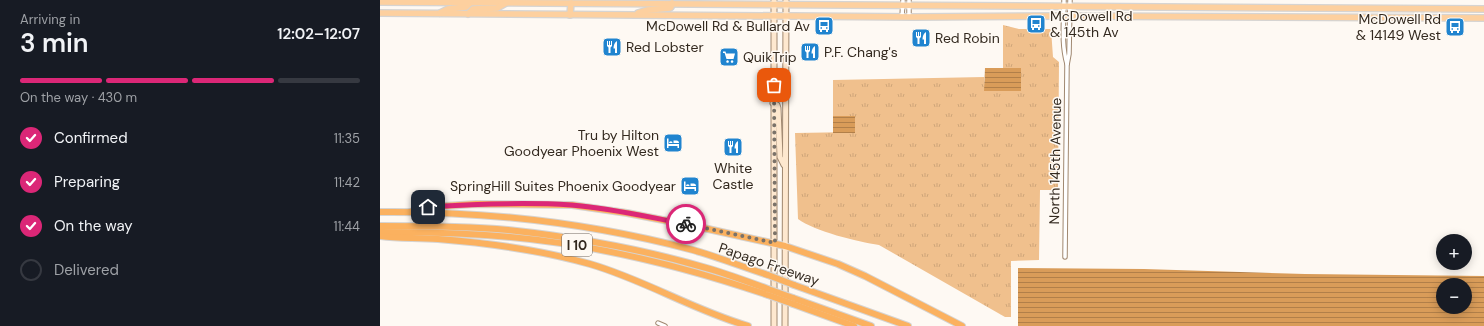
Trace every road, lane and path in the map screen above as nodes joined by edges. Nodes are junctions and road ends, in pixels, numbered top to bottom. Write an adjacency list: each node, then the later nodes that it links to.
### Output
1 (380, 2): 2 (main road)
2 (470, 2): 5 (main road); 15 (main road)
3 (774, 2): 4 (main road); 7 (main road); 19 (main road)
4 (786, 2): 8 (main road); 20 (main road)
5 (506, 3): 6 (main road); 16 (main road)
6 (570, 3): 7 (main road); 17 (main road)
7 (672, 3): 18 (main road)
8 (903, 3): 9 (main road); 22 (street)
9 (909, 3): 10 (main road); 23 (street)
10 (1067, 3): 11 (main road); 21 (street, North 145th Avenue); 21 (street, North 145th Avenue)
11 (1329, 8): 12 (main road); 24 (main road)
12 (1420, 9): 13 (main road); 25 (main road)
13 (1484, 9)
14 (380, 13): 15 (main road)
15 (438, 14): 16 (main road)
16 (468, 14): 17 (main road)
17 (570, 15): 18 (main road)
18 (634, 15): 19 (main road)
19 (774, 16): 20 (main road); 28 (main road)
20 (786, 16): 22 (main road); 29 (main road)
21 (1067, 16): 23 (main road); 24 (main road); 27 (street, North 145th Avenue); 27 (street, North 145th Avenue)
22 (902, 17): 23 (main road)
23 (909, 17)
24 (1329, 17): 25 (main road)
25 (1420, 18): 26 (main road)
26 (1484, 18)
27 (1067, 65): 37 (street, North 145th Avenue)
28 (773, 103): 29 (main road); 35 (main road)
29 (785, 168): 36 (main road)
30 (380, 212): 31 (highway, Papago Freeway / I 10)
31 (410, 212): 35 (highway); 47 (highway, Papago Freeway / I 10, bridge)
32 (380, 226): 38 (highway)
33 (380, 232): 38 (highway, Papago Freeway / I 10)
34 (380, 236): 42 (highway)
35 (775, 243): 36 (highway); 43 (main road)
36 (785, 246): 44 (main road); 48 (highway)
37 (1065, 257)
38 (768, 292): 39 (highway, Papago Freeway / I 10, bridge)
39 (793, 301): 45 (highway, Papago Freeway / I 10); 46 (highway)
40 (658, 323): 41 (street)
41 (664, 326)
42 (748, 326)
43 (774, 326)
44 (785, 326)
45 (854, 326)
46 (871, 326)
47 (908, 326)
48 (962, 326)

